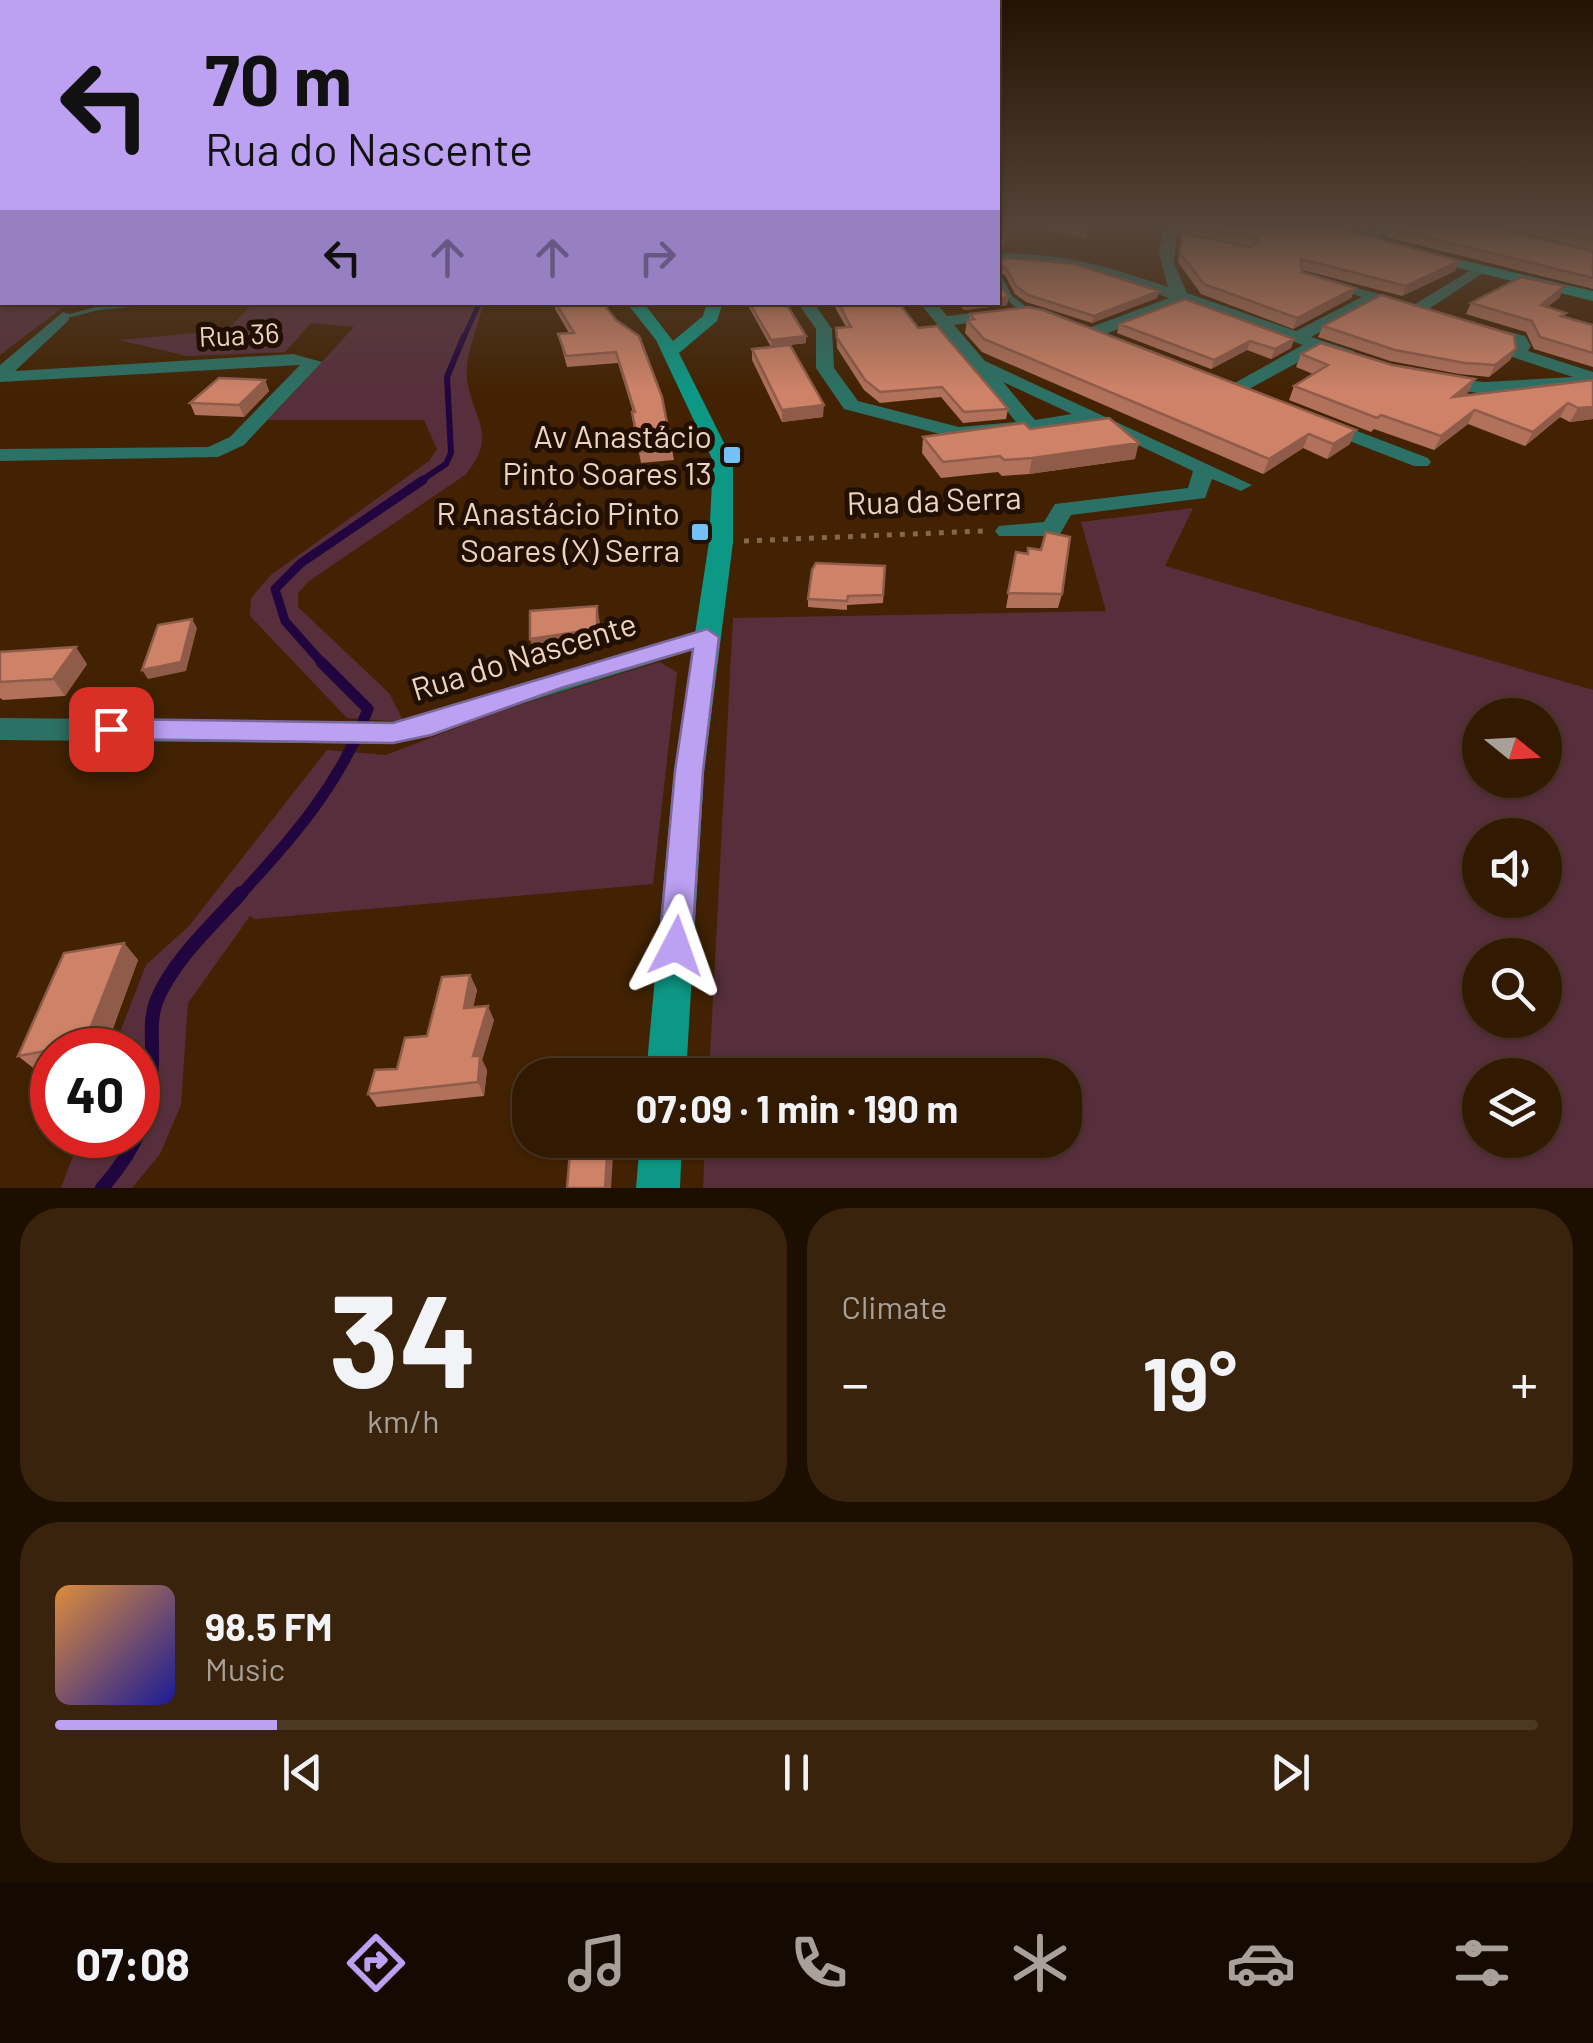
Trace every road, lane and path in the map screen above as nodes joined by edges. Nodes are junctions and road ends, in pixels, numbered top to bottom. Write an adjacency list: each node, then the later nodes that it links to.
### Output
1 (1000, 280): 15 (lane)
2 (1130, 280): 9 (street)
3 (1174, 280): 9 (street)
4 (1323, 280): 7 (street)
5 (1468, 280): 7 (street)
6 (1527, 280): 8 (street)
7 (1375, 296): 20 (street)
8 (1593, 296)
9 (1182, 298): 20 (street); 22 (street)
10 (140, 305): 16 (lane)
11 (637, 305): 19 (street)
12 (716, 305): 19 (street); 19 (street)
13 (806, 305): 31 (street)
14 (930, 305): 17 (street)
15 (1036, 313): 17 (street)
16 (63, 317): 25 (street)
17 (943, 321): 24 (street)
18 (1470, 324): 27 (street)
19 (664, 334): 37 (street)
20 (1296, 338): 21 (street)
21 (1316, 345): 23 (street); 28 (street)
22 (1124, 346)
23 (1365, 361)
24 (983, 366): 29 (street); 31 (street)
25 (0, 376): 32 (street, Rua 36)
26 (1427, 379): 27 (street)
27 (1593, 379)
28 (1237, 391)
29 (1092, 416): 31 (street); 34 (street)
30 (1310, 419): 33 (street)
31 (1032, 428)
32 (0, 454)
33 (1421, 462)
34 (1204, 468): 35 (street); 36 (street, Rua da Serra)
35 (1241, 485)
36 (1006, 530): 37 (path, Rua da Serra)
37 (721, 542): 38 (street)
38 (707, 637): 39 (street, Rua do Nascente); 40 (street)
39 (0, 729)
40 (667, 1058)
41 (660, 1158): 42 (street)
42 (658, 1188)

